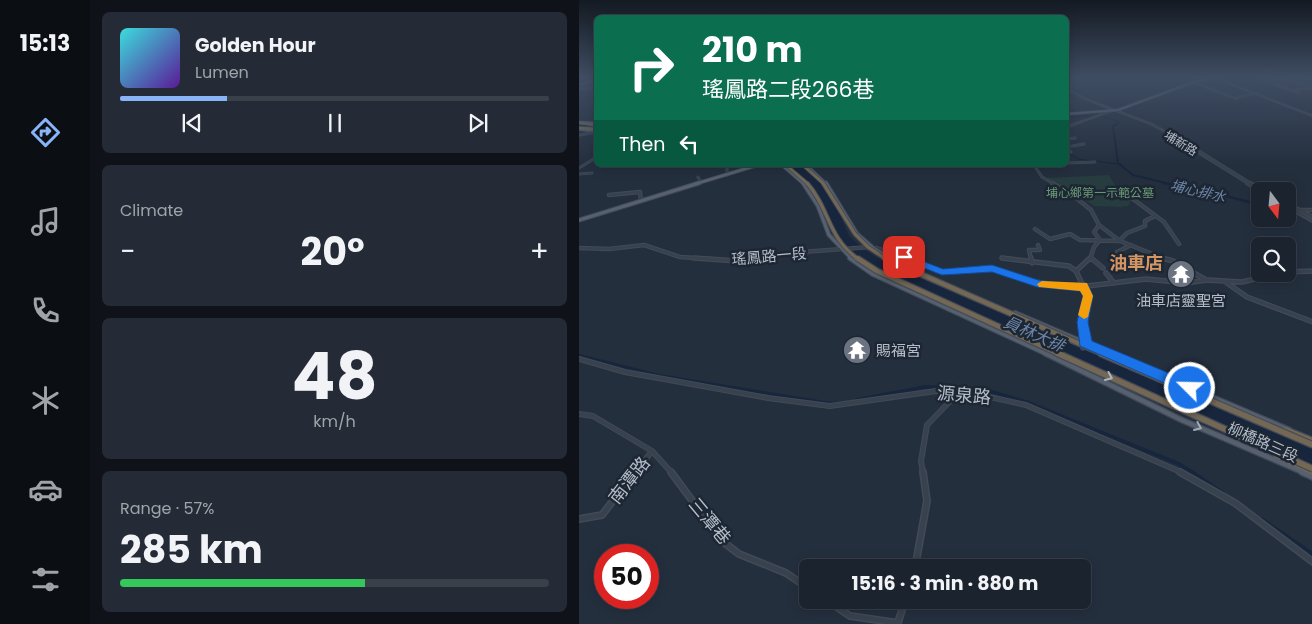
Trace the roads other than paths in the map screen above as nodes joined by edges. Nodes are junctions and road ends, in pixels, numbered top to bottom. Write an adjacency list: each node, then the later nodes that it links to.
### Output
1 (1107, 107): 4 (street, 埔新路)
2 (1123, 107): 4 (main road)
3 (1288, 107): 6 (street)
4 (1115, 110): 5 (main road); 10 (street); 35 (street, 埔新路)
5 (1069, 114)
6 (1312, 116)
7 (579, 122): 8 (highway); 9 (highway)
8 (594, 124)
9 (594, 124)
10 (1069, 126)
11 (579, 129): 12 (highway)
12 (594, 131)
13 (594, 132): 14 (street)
14 (579, 135)
15 (1075, 138): 16 (street)
16 (1069, 139)
17 (1084, 144): 18 (street)
18 (1069, 148)
19 (594, 158): 29 (street)
20 (1095, 162): 21 (street)
21 (1069, 164)
22 (727, 167): 32 (street)
23 (752, 167): 32 (main road)
24 (785, 167): 55 (main road, 柳橋路三段)
25 (789, 167): 77 (highway, one-way to 77, bridge)
26 (806, 167): 53 (main road, 柳橋路三段)
27 (806, 167): 75 (highway, bridge)
28 (1036, 167): 46 (street)
29 (579, 168)
30 (592, 173): 31 (street)
31 (579, 174)
32 (727, 175): 34 (main road)
33 (698, 177): 34 (street)
34 (701, 183): 38 (main road)
35 (1251, 185)
36 (1121, 187): 43 (street)
37 (609, 196): 39 (street)
38 (650, 199): 39 (main road); 45 (main road)
39 (641, 202): 45 (main road)
40 (1297, 210): 41 (street); 44 (street)
41 (1312, 210)
42 (1297, 212): 44 (street)
43 (1155, 216): 49 (street); 50 (street)
44 (1312, 219)
45 (579, 221)
46 (1099, 225): 48 (street); 49 (street)
47 (1035, 229): 48 (street)
48 (1100, 240): 49 (street); 58 (street)
49 (1120, 240): 52 (street)
50 (1179, 244)
51 (1038, 245): 59 (street)
52 (1131, 245): 56 (street); 65 (street)
53 (869, 247): 55 (street, 瑤鳳路一段); 69 (street); 71 (main road, 柳橋路三段)
54 (579, 248): 55 (street, 瑤鳳路一段)
55 (841, 250): 78 (main road, 柳橋路三段, one-way to 78)
56 (1117, 252)
57 (1002, 258): 59 (street)
58 (1091, 258): 60 (street); 61 (street)
59 (1033, 263): 61 (street)
60 (1103, 268)
61 (1076, 270): 69 (street)
62 (1312, 271): 63 (street)
63 (1296, 272)
64 (1106, 273): 68 (street)
65 (1207, 280): 67 (street); 68 (street)
66 (1251, 280): 67 (street)
67 (1227, 282): 70 (street)
68 (1115, 284): 69 (street)
69 (1083, 286): 71 (street)
70 (1312, 322)
71 (1084, 346): 75 (main road, 柳橋路三段)
72 (579, 359): 73 (street, 源泉路)
73 (959, 392): 80 (street); 81 (street, 源泉路)
74 (579, 414): 76 (street, 三潭巷)
75 (1312, 441)
76 (652, 451): 79 (street, 南潭路); 82 (street, 三潭巷)
77 (1312, 470)
78 (1312, 477)
79 (579, 519)
80 (917, 559)
81 (1312, 562)
82 (799, 582)
83 (840, 609): 84 (street)
84 (902, 609)

